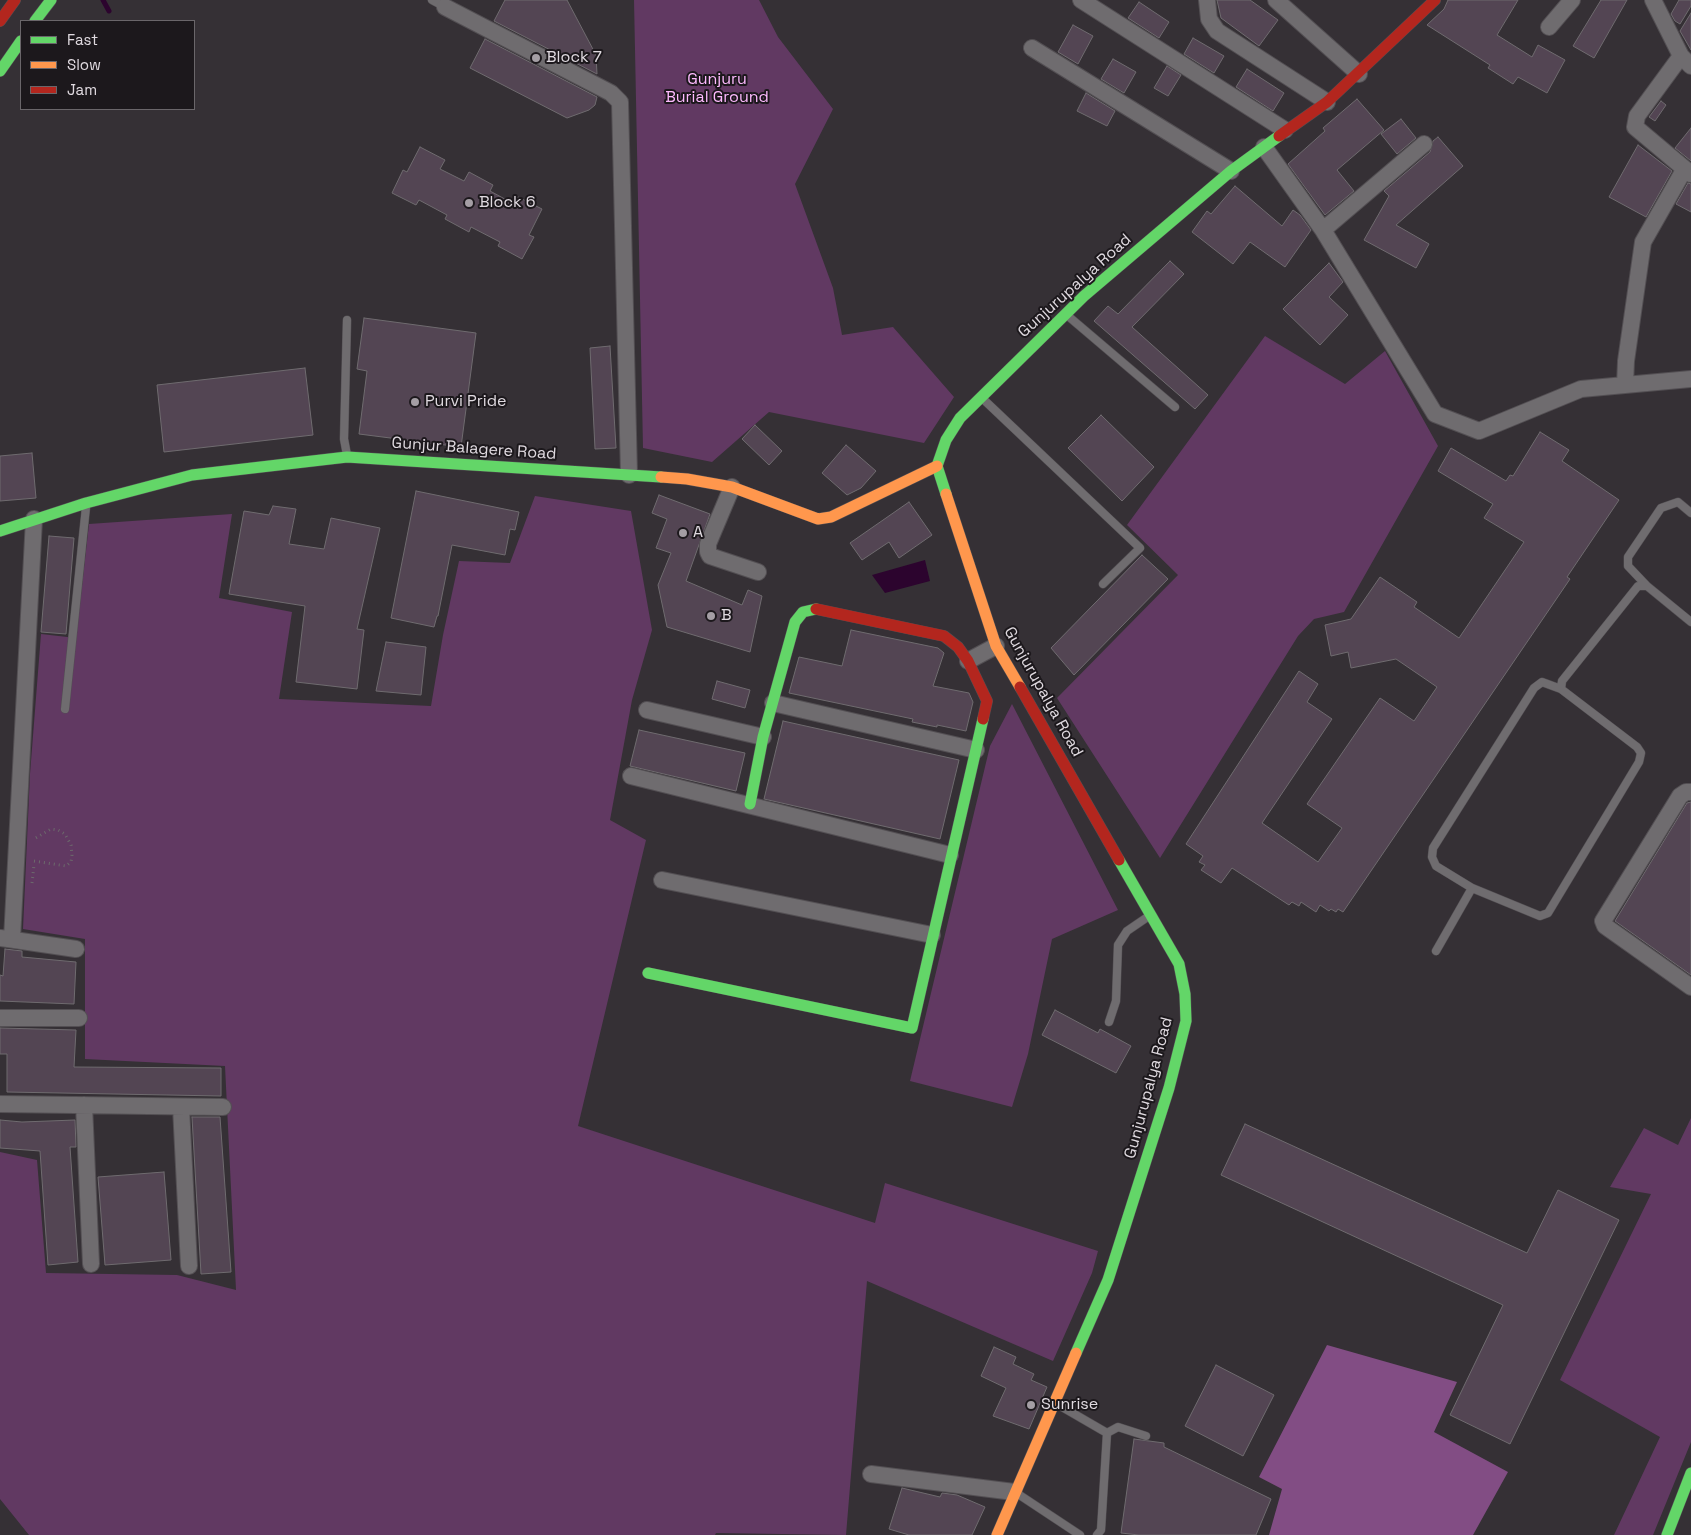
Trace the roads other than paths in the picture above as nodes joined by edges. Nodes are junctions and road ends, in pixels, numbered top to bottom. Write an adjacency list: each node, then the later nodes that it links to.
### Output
1 (15, 0): 11 (street)
2 (51, 0): 10 (street)
3 (1082, 0): 19 (street)
4 (1207, 0): 18 (street)
5 (1276, 0): 17 (street)
6 (1435, 0): 17 (street, Gunjurupalya Road)
7 (1572, 0): 12 (street)
8 (1653, 0): 15 (street)
9 (438, 4): 33 (street)
10 (36, 20)
11 (0, 21)
12 (1549, 27)
13 (20, 42): 16 (street)
14 (1032, 48): 22 (street)
15 (1686, 61): 23 (street)
16 (0, 71)
17 (1359, 74): 18 (street, Gunjurupalya Road)
18 (1327, 102): 19 (street, Gunjurupalya Road)
19 (1285, 130): 21 (street, Gunjurupalya Road)
20 (1424, 144): 24 (street)
21 (1264, 147): 22 (street, Gunjurupalya Road); 24 (street)
22 (1232, 171): 25 (street, Gunjurupalya Road)
23 (1688, 172): 28 (street)
24 (1323, 230): 28 (street)
25 (1065, 314): 29 (street, Gunjurupalya Road); 30 (lane)
26 (348, 320): 31 (lane)
27 (1691, 378): 28 (street)
28 (1625, 385)
29 (980, 397): 32 (street, Gunjurupalya Road); 40 (lane)
30 (1175, 407)
31 (347, 457): 33 (street, Gunjur Balagere Road); 35 (street, Gunjur Balagere Road)
32 (937, 466): 34 (street, Gunjur Balagere Road); 43 (street, Gunjurupalya Road)
33 (628, 475): 34 (street, Gunjur Balagere Road)
34 (732, 487): 39 (street)
35 (86, 503): 37 (street, Gunjur Balagere Road); 47 (lane)
36 (1691, 513): 41 (lane)
37 (34, 520): 38 (street, Gunjur Balagere Road); 59 (street)
38 (4, 526)
39 (758, 572)
40 (1103, 584)
41 (1647, 586): 42 (lane); 45 (lane)
42 (1691, 622)
43 (996, 646): 44 (street); 57 (street, Gunjurupalya Road)
44 (968, 661): 46 (street); 50 (street)
45 (1561, 689): 56 (lane); 56 (lane)
46 (773, 703): 49 (street); 50 (street)
47 (65, 709)
48 (647, 710): 49 (street)
49 (763, 737): 53 (street)
50 (976, 750): 54 (street)
51 (631, 776): 53 (street)
52 (1691, 792): 63 (street)
53 (750, 804): 54 (street)
54 (950, 855): 58 (street)
55 (662, 880): 58 (street)
56 (1472, 888): 61 (lane)
57 (1150, 915): 66 (lane); 73 (street, Gunjurupalya Road)
58 (932, 935): 62 (street)
59 (6, 938): 60 (street)
60 (76, 949)
61 (1436, 951)
62 (648, 972)
63 (1691, 987)
64 (0, 1018): 65 (street)
65 (80, 1018)
66 (1108, 1022)
67 (0, 1104): 68 (street)
68 (84, 1105): 69 (street); 71 (street)
69 (181, 1106): 70 (street); 72 (street)
70 (223, 1107)
71 (91, 1264)
72 (188, 1266)
73 (1054, 1402): 74 (lane); 78 (street, Gunjurupalya Road)
74 (1107, 1433): 75 (lane); 81 (lane)
75 (1146, 1436)
76 (1691, 1473): 82 (street)
77 (871, 1474): 78 (street)
78 (1014, 1492): 79 (street, Gunjurupalya Road); 80 (lane)
79 (997, 1535)
80 (1080, 1535)
81 (1097, 1535)
82 (1668, 1535)

